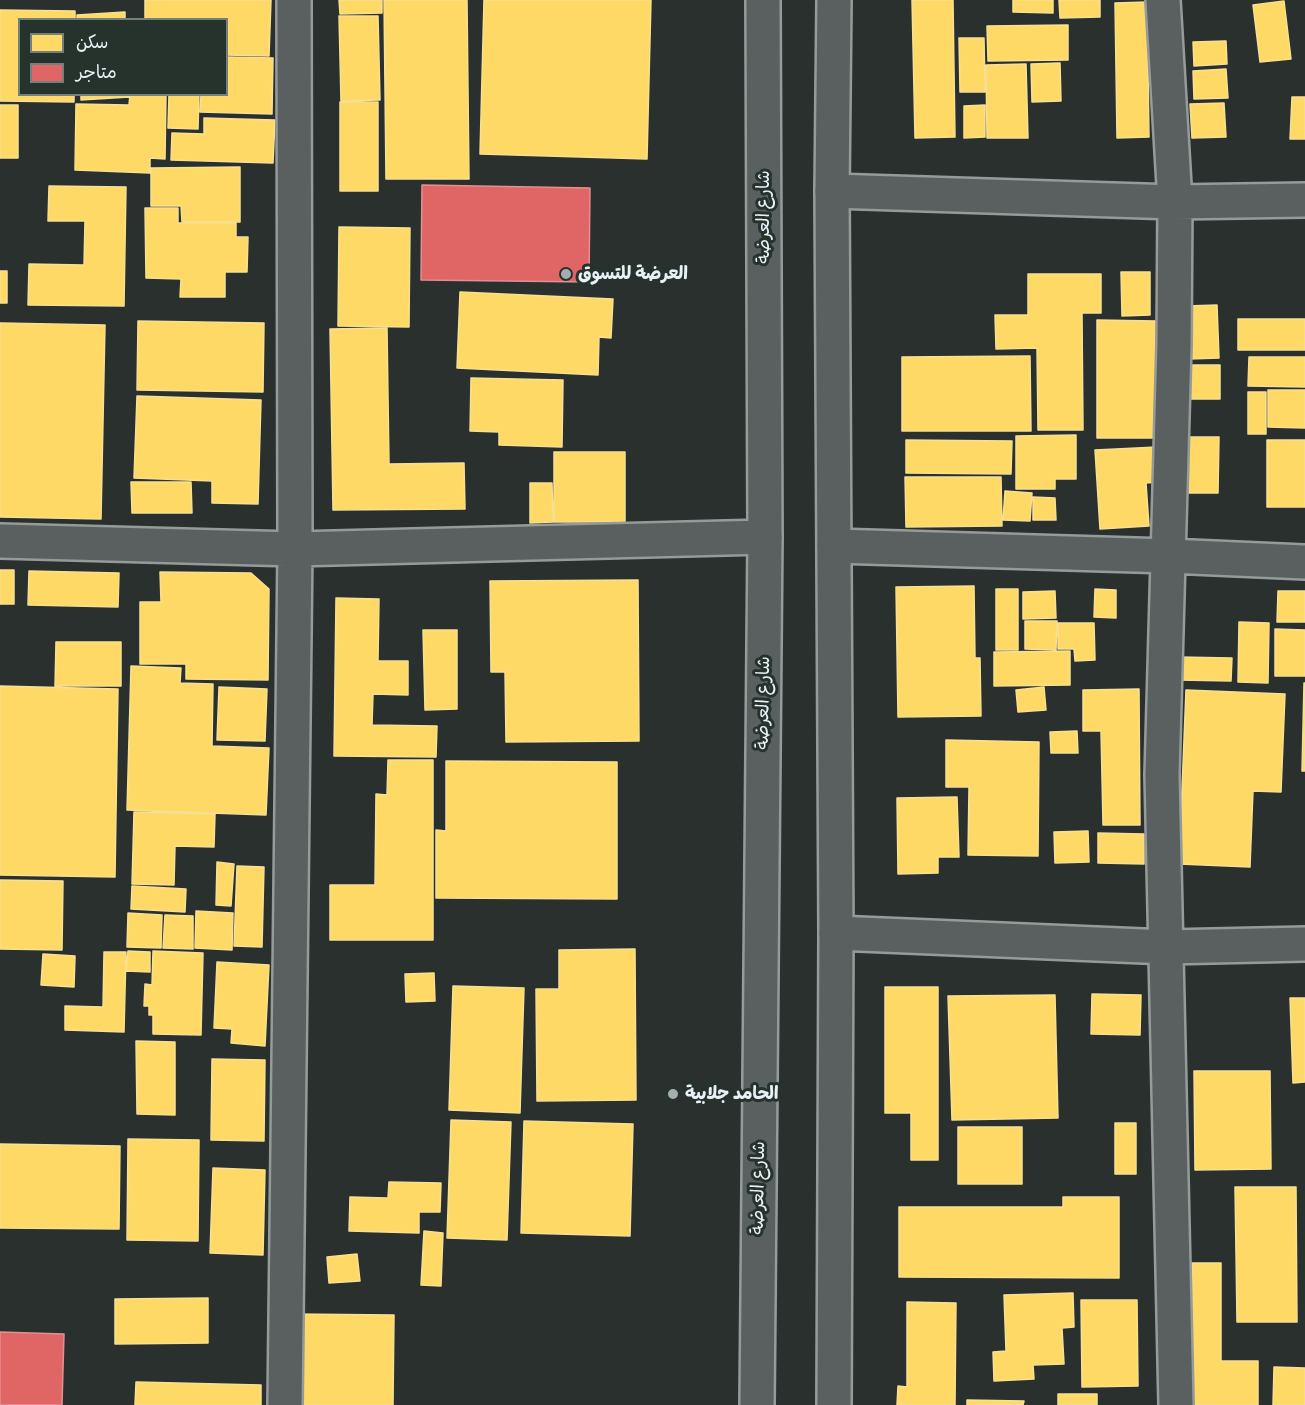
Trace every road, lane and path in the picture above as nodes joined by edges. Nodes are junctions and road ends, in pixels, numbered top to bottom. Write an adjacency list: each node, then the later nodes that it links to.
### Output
1 (294, 0): 11 (street)
2 (764, 0): 8 (street, شارع العرضة)
3 (834, 0): 5 (street)
4 (1163, 0): 7 (street)
5 (832, 191): 7 (street); 10 (street)
6 (1305, 200): 7 (street)
7 (1175, 202): 12 (street)
8 (765, 537): 11 (street); 17 (street, شارع العرضة)
9 (0, 541): 11 (street)
10 (834, 546): 12 (street); 14 (street)
11 (296, 549): 18 (street)
12 (1168, 556): 13 (street); 16 (street)
13 (1305, 562)
14 (836, 933): 16 (street); 19 (street)
15 (1305, 944): 16 (street)
16 (1167, 947): 20 (street)
17 (753, 1400)
18 (285, 1405)
19 (834, 1405)
20 (1176, 1405)

